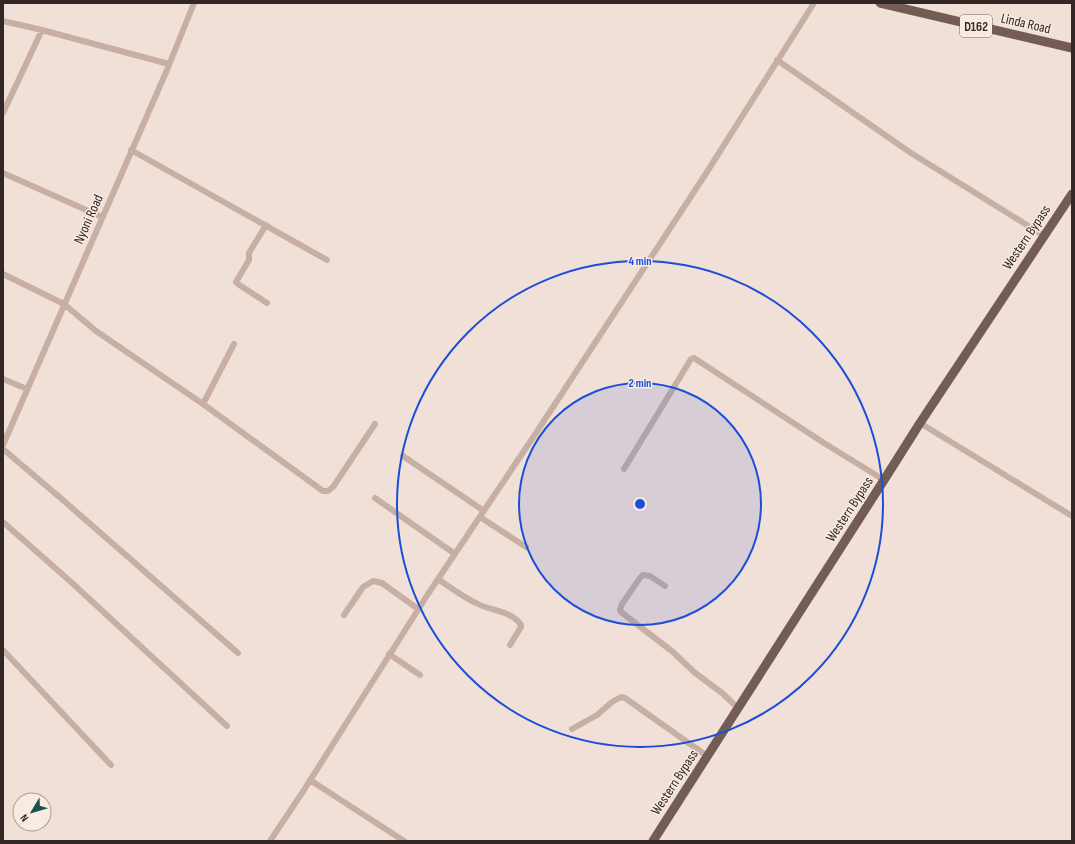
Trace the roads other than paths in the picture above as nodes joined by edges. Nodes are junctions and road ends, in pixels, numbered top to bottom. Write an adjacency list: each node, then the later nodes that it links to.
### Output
1 (194, 3): 8 (street, Nyoni Road)
2 (814, 3): 7 (street)
3 (880, 3): 6 (main road, Linda Road / D162)
4 (3, 22): 5 (street)
5 (42, 30): 8 (street); 10 (street)
6 (1072, 48)
7 (777, 60): 17 (street); 34 (street)
8 (169, 64): 12 (street, Nyoni Road)
9 (3, 94): 10 (street)
10 (10, 96): 11 (street)
11 (3, 113)
12 (132, 150): 15 (street, Nyoni Road); 16 (street)
13 (3, 174): 15 (street)
14 (1072, 194): 17 (main road, Western Bypass)
15 (102, 217): 21 (street, Nyoni Road)
16 (266, 225): 18 (street); 20 (street)
17 (1044, 235): 26 (main road, Western Bypass)
18 (327, 260)
19 (3, 274): 21 (street)
20 (268, 303)
21 (64, 304): 24 (street, Nyoni Road); 25 (street)
22 (234, 344): 25 (street)
23 (3, 379): 24 (street)
24 (27, 389): 28 (street, Nyoni Road)
25 (203, 404): 27 (street)
26 (920, 423): 32 (main road, Western Bypass); 35 (street)
27 (375, 424)
28 (3, 444)
29 (3, 449): 46 (street)
30 (403, 456): 34 (street)
31 (624, 469): 32 (street)
32 (884, 480): 49 (main road, Western Bypass)
33 (375, 498): 39 (street)
34 (484, 510): 36 (street)
35 (1072, 516)
36 (480, 517): 38 (street); 39 (street)
37 (3, 522): 50 (street)
38 (526, 547)
39 (455, 554): 40 (street)
40 (438, 579): 42 (street); 44 (street)
41 (664, 586): 49 (street)
42 (418, 609): 43 (street); 47 (street)
43 (344, 615)
44 (510, 645)
45 (3, 650): 53 (street)
46 (238, 653)
47 (389, 654): 48 (street); 54 (street)
48 (420, 675)
49 (738, 708): 52 (main road, Western Bypass)
50 (227, 726)
51 (572, 729): 52 (street)
52 (707, 756): 57 (main road, Western Bypass)
53 (111, 765)
54 (310, 780): 55 (street); 56 (street)
55 (270, 841)
56 (404, 841)
57 (653, 841)

